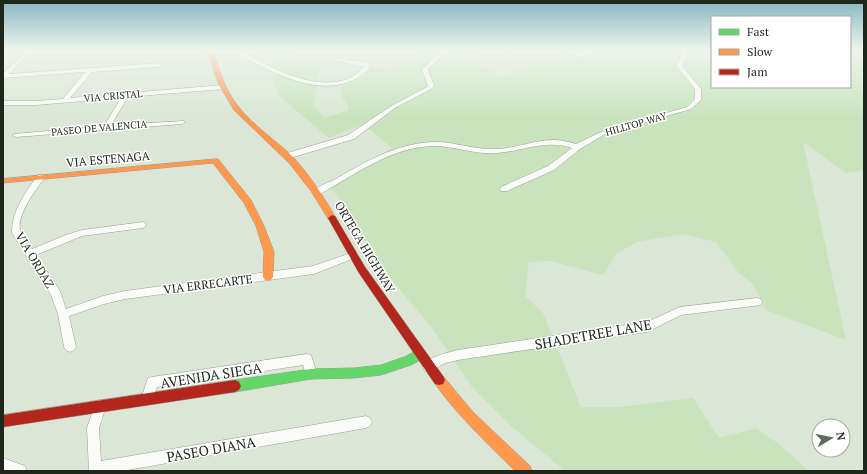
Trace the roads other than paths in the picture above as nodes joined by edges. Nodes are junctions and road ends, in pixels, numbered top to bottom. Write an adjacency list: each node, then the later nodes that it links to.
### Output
1 (54, 72): 8 (street)
2 (88, 72): 11 (street)
3 (216, 72): 9 (main road, ORTEGA HIGHWAY)
4 (278, 72): 5 (street)
5 (364, 72)
6 (426, 72): 17 (street)
7 (684, 72): 16 (street, HILLTOP WAY)
8 (4, 75)
9 (223, 87): 10 (street, VIA CRISTAL); 17 (main road, ORTEGA HIGHWAY)
10 (126, 95): 11 (street, VIA CRISTAL); 14 (street)
11 (64, 100): 12 (street, VIA CRISTAL)
12 (3, 103)
13 (182, 122): 14 (street, PASEO DE VALENCIA)
14 (106, 128): 15 (street, PASEO DE VALENCIA)
15 (16, 135)
16 (577, 147): 20 (street, HILLTOP WAY); 21 (street)
17 (287, 156): 21 (main road, ORTEGA HIGHWAY)
18 (41, 178): 19 (main road, VIA ESTENAGA); 23 (street, VIA ORDAZ); 25 (main road, VIA ESTENAGA)
19 (3, 181)
20 (504, 188)
21 (317, 192): 24 (main road, ORTEGA HIGHWAY)
22 (143, 225): 23 (street)
23 (30, 254): 27 (street, VIA ORDAZ)
24 (354, 255): 25 (street, VIA ERRECARTE); 29 (main road, ORTEGA HIGHWAY)
25 (268, 277): 27 (street, VIA ERRECARTE)
26 (757, 302): 30 (street, SHADETREE LANE)
27 (63, 314): 28 (street, VIA ORDAZ)
28 (70, 347)
29 (420, 354): 30 (main road, ORTEGA HIGHWAY); 31 (main road)
30 (429, 367): 38 (main road, ORTEGA HIGHWAY)
31 (311, 374): 32 (street)
32 (147, 399): 33 (main road, AVENIDA SIEGA)
33 (100, 406): 34 (main road, AVENIDA SIEGA); 35 (street, PASEO DIANA)
34 (3, 421)
35 (366, 422)
36 (3, 465): 37 (street)
37 (20, 471)
38 (524, 471)

